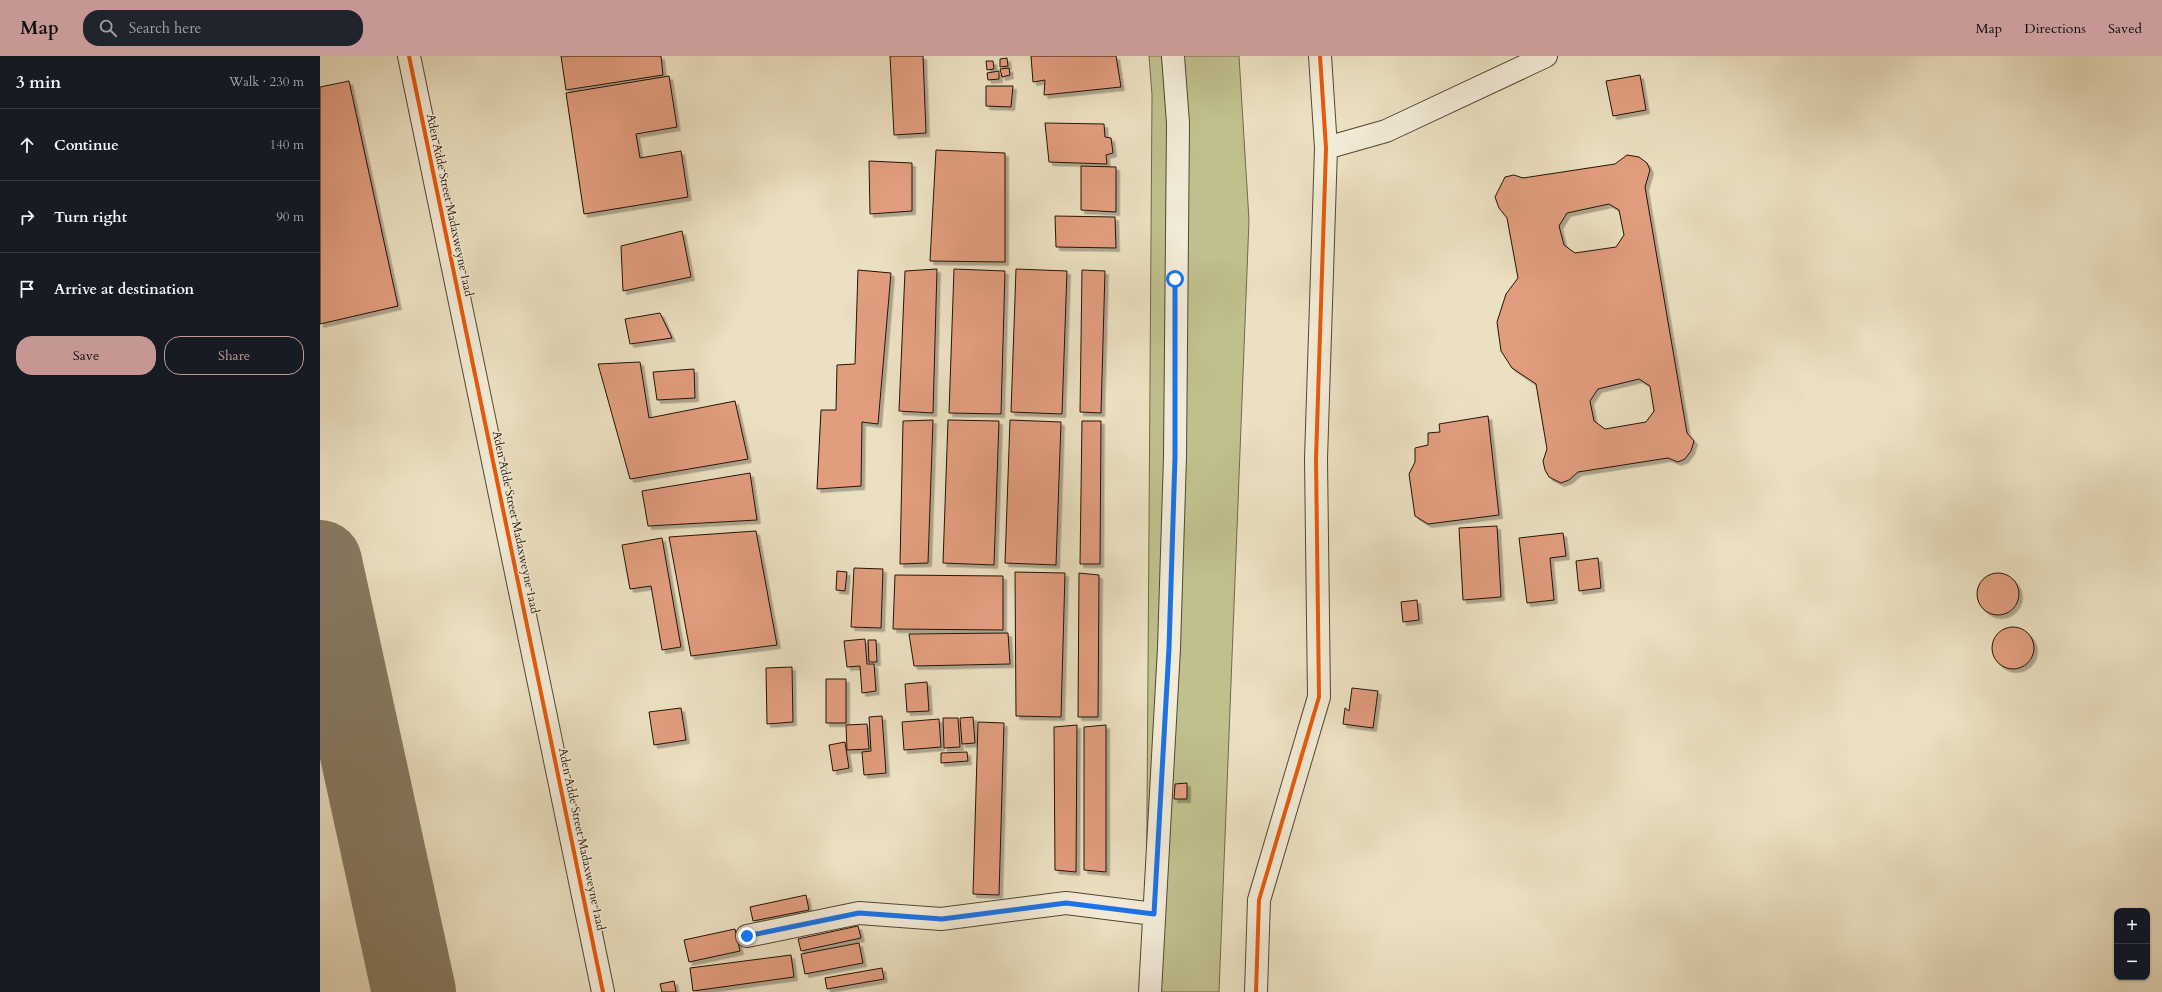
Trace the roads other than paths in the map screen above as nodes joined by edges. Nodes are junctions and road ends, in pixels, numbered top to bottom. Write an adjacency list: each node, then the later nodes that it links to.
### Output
1 (409, 56): 8 (street, Aden Adde Street Madaxweyne 1aad)
2 (1173, 56): 6 (street)
3 (1320, 56): 5 (street)
4 (1546, 56): 5 (street)
5 (1326, 148): 10 (street)
6 (1154, 914): 7 (street); 9 (street)
7 (747, 936)
8 (603, 992)
9 (1150, 992)
10 (1256, 992)

